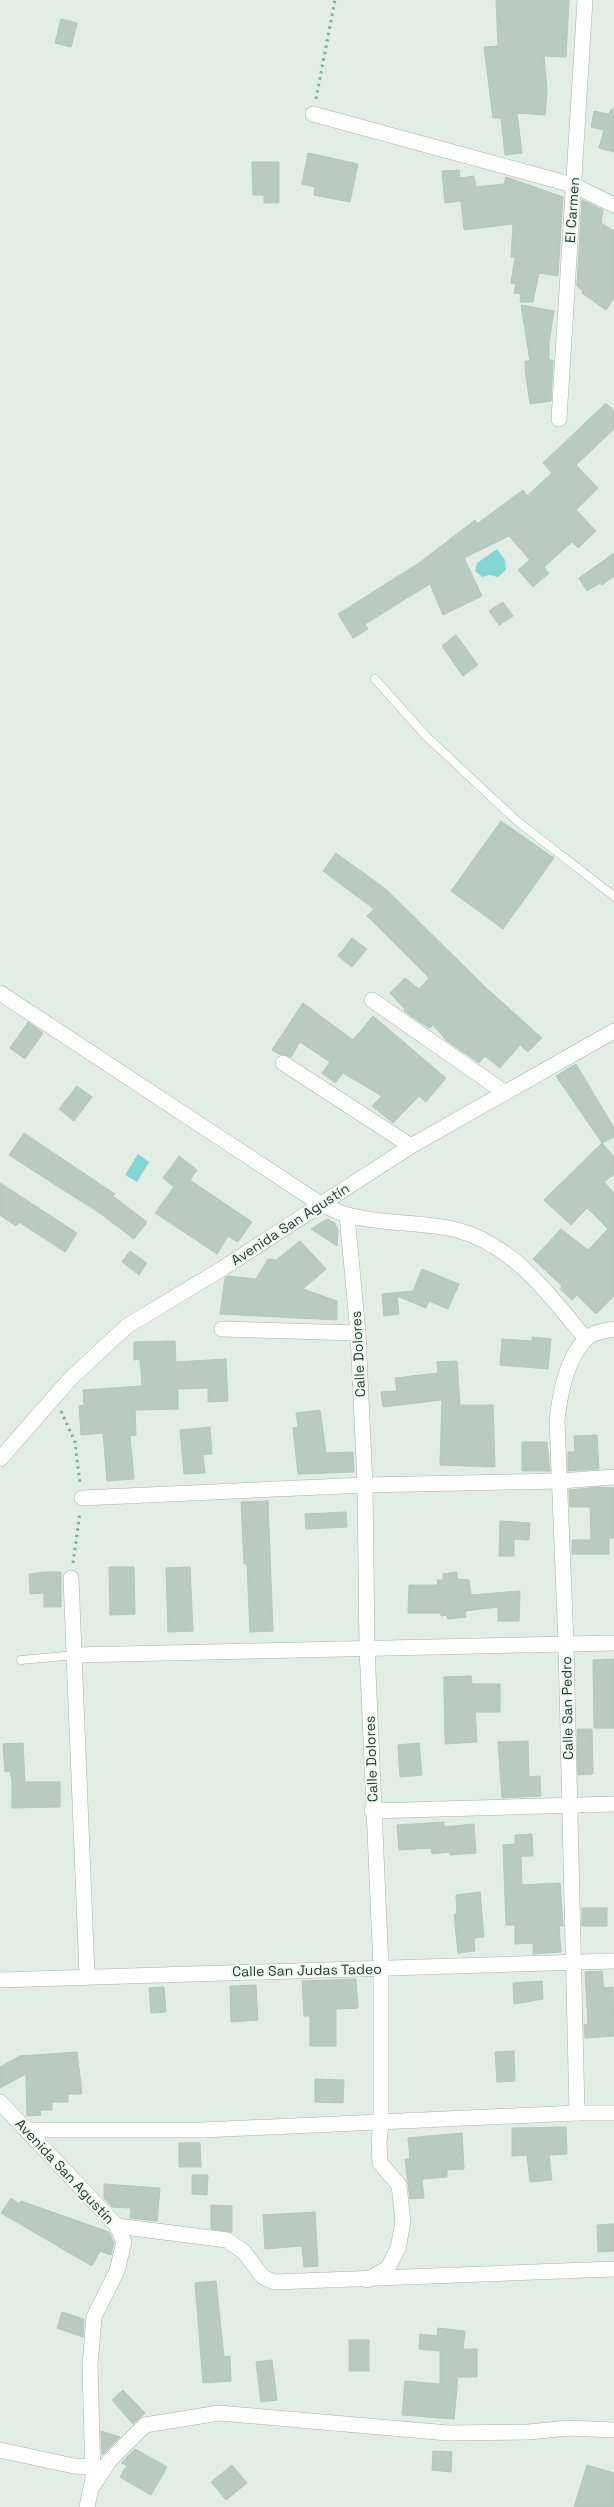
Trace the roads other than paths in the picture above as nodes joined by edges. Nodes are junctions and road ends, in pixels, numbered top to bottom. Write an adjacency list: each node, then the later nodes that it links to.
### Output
1 (585, 0): 3 (street, El Carmen)
2 (313, 114): 3 (street)
3 (573, 185): 4 (street); 5 (street, El Carmen)
4 (614, 205)
5 (559, 419)
6 (376, 679): 7 (lane)
7 (614, 896)
8 (0, 993): 14 (street)
9 (372, 1000): 12 (street)
10 (614, 1031): 12 (street, Avenida San Agustín)
11 (284, 1063): 13 (street)
12 (504, 1092): 13 (street, Avenida San Agustín)
13 (411, 1146): 14 (street, Avenida San Agustín)
14 (320, 1204): 15 (street); 20 (street, Avenida San Agustín)
15 (347, 1215): 18 (street, Calle Dolores); 19 (street)
16 (222, 1328): 18 (street)
17 (614, 1329): 19 (street)
18 (358, 1333): 23 (street, Calle Dolores)
19 (586, 1339): 22 (street, Calle San Pedro)
20 (0, 1459)
21 (614, 1477): 22 (street)
22 (560, 1481): 23 (street); 27 (street, Calle San Pedro)
23 (365, 1484): 24 (street); 28 (street, Calle Dolores)
24 (82, 1498)
25 (71, 1578): 29 (street)
26 (614, 1643): 27 (street)
27 (566, 1645): 28 (street); 32 (street, Calle San Pedro)
28 (366, 1648): 29 (street); 33 (street, Calle Dolores)
29 (76, 1655): 30 (lane); 37 (street)
30 (21, 1660)
31 (614, 1804): 32 (street)
32 (569, 1805): 33 (street); 35 (street, Calle San Pedro)
33 (372, 1811): 36 (street, Calle Dolores)
34 (614, 1961): 35 (street, Calle San Judas Tadeo)
35 (573, 1962): 36 (street, Calle San Judas Tadeo); 40 (street, Calle San Pedro)
36 (381, 1968): 37 (street, Calle San Judas Tadeo); 42 (street, Calle Dolores)
37 (88, 1975): 38 (street, Calle San Judas Tadeo)
38 (0, 1980)
39 (0, 2102): 43 (street, Avenida San Agustín)
40 (577, 2113): 41 (street); 42 (street)
41 (614, 2113)
42 (381, 2123): 43 (street); 46 (street, Calle Dolores)
43 (26, 2130): 44 (street, Avenida San Agustín)
44 (117, 2226): 46 (street); 49 (street, Avenida San Agustín)
45 (614, 2269): 46 (street)
46 (367, 2280)
47 (614, 2430): 50 (street)
48 (0, 2450): 49 (street)
49 (92, 2467): 50 (street, Avenida San Agustín)
50 (92, 2487): 51 (street, Avenida San Agustín)
51 (86, 2507)

